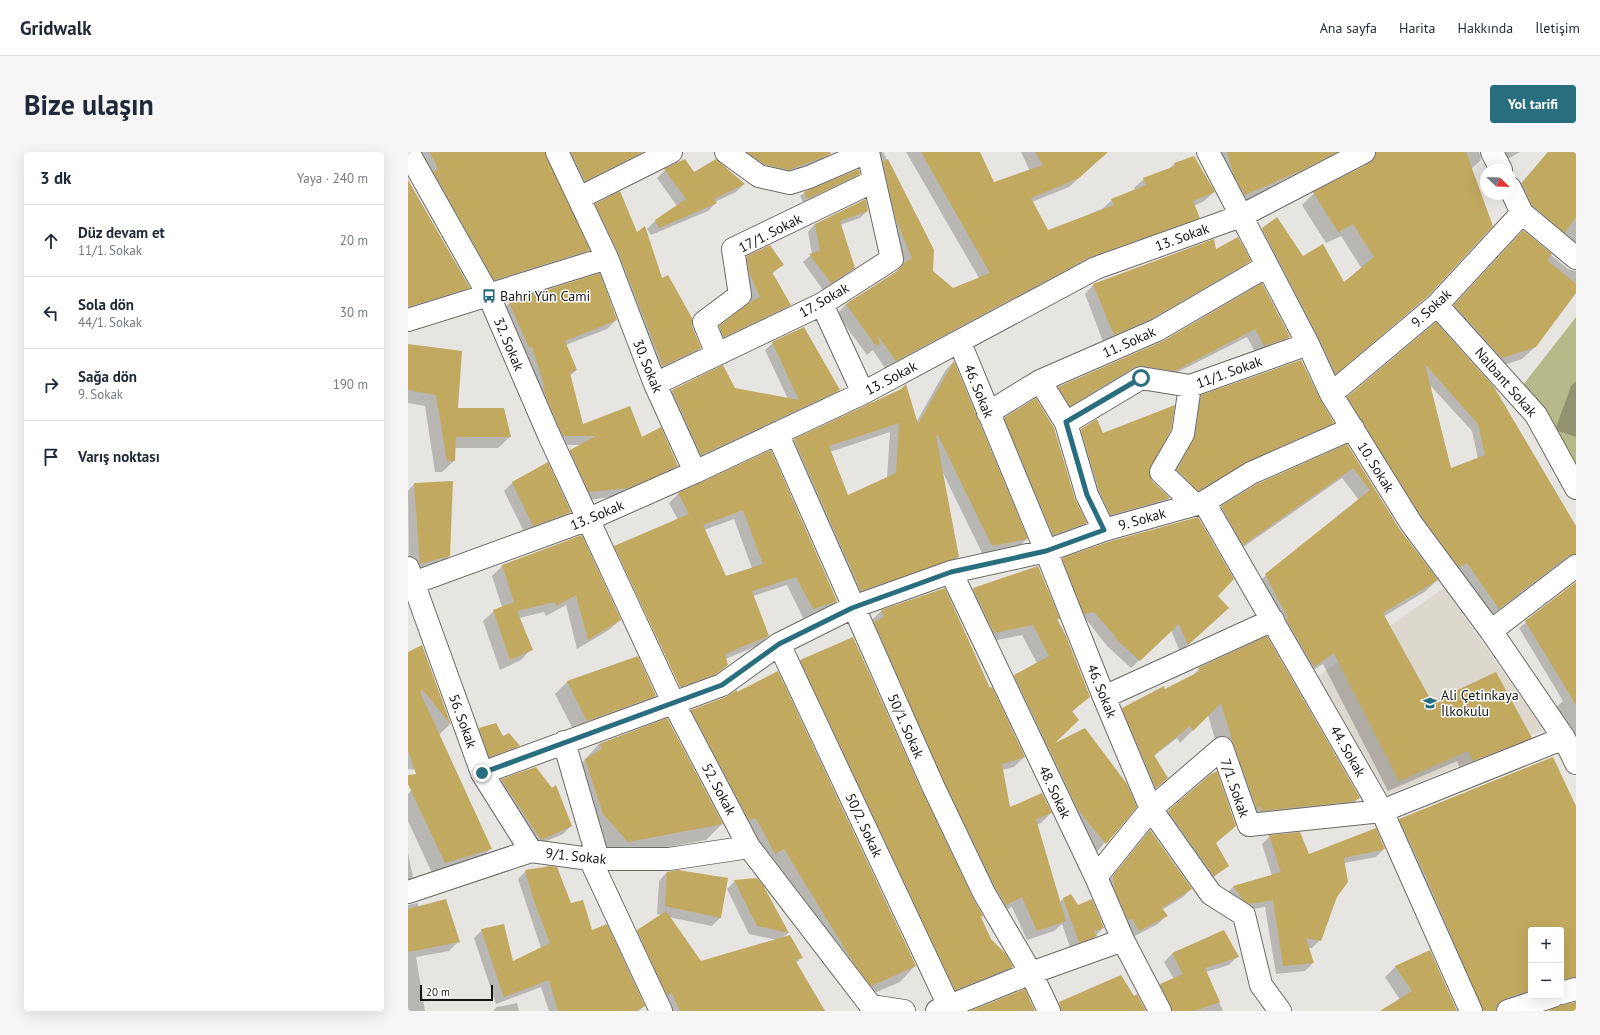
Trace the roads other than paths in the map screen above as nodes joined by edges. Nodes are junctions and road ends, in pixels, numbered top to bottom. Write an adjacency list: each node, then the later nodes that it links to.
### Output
1 (408, 152): 19 (street, 32. Sokak)
2 (557, 152): 12 (street)
3 (671, 152): 12 (street)
4 (726, 152): 5 (street)
5 (867, 152): 11 (street, 17. Sokak)
6 (1208, 152): 15 (street, 10. Sokak)
7 (1364, 152): 9 (street, 13. Sokak)
8 (1492, 152): 10 (street)
9 (1332, 159): 15 (street, 13. Sokak)
10 (1498, 164)
11 (874, 181): 20 (street, 17. Sokak); 25 (street, 17/1. Sokak)
12 (579, 198): 17 (street, 30. Sokak)
13 (1516, 200): 14 (street)
14 (1522, 213): 16 (street); 21 (street, 9. Sokak)
15 (1241, 216): 18 (street, 10. Sokak); 23 (street, 13. Sokak)
16 (1574, 252)
17 (607, 258): 19 (street); 27 (street, 30. Sokak)
18 (1267, 266): 24 (street, 10. Sokak); 26 (street, 11. Sokak)
19 (489, 296): 22 (street); 38 (street, 32. Sokak)
20 (822, 304): 25 (street, 17. Sokak); 29 (street)
21 (1436, 305): 30 (street, 9. Sokak); 36 (street, Nalbant Sokak)
22 (408, 320)
23 (960, 343): 29 (street, 13. Sokak); 31 (street, 46. Sokak)
24 (1308, 344): 28 (street, 11/1. Sokak); 30 (street, 10. Sokak)
25 (717, 354): 27 (street, 17. Sokak)
26 (1040, 381): 31 (street, 11. Sokak); 32 (street)
27 (655, 384): 35 (street, 30. Sokak)
28 (1190, 386): 32 (street, 11/1. Sokak); 37 (street, 44. Sokak)
29 (863, 393): 34 (street, 13. Sokak)
30 (1331, 394): 33 (street, 10. Sokak)
31 (988, 413): 40 (street, 46. Sokak)
32 (1066, 422): 39 (street)
33 (1353, 428): 37 (street, 9. Sokak); 46 (street, 10. Sokak)
34 (777, 433): 35 (street, 13. Sokak); 44 (street, 50/1. Sokak)
35 (695, 472): 38 (street, 13. Sokak)
36 (1576, 488)
37 (1199, 503): 39 (street, 9. Sokak); 45 (street, 44. Sokak)
38 (589, 519): 43 (street, 13. Sokak); 49 (street, 52. Sokak)
39 (1104, 530): 40 (street, 9. Sokak)
40 (1046, 551): 42 (street, 9. Sokak); 48 (street, 46. Sokak)
41 (1576, 566): 46 (street)
42 (951, 572): 44 (street, 9. Sokak); 59 (street, 48. Sokak)
43 (410, 578): 53 (street, 56. Sokak)
44 (852, 608): 47 (street, 9. Sokak); 62 (street, 50/1. Sokak)
45 (1273, 620): 48 (street); 55 (street, 44. Sokak)
46 (1491, 631): 50 (street, 10. Sokak)
47 (779, 644): 49 (street, 9. Sokak); 66 (street, 50/2. Sokak)
48 (1104, 697): 54 (street, 46. Sokak)
49 (673, 702): 51 (street, 9. Sokak); 56 (street, 52. Sokak)
50 (1564, 738): 52 (street, 10. Sokak); 55 (street)
51 (564, 742): 53 (street, 9. Sokak); 58 (street)
52 (1576, 763)
53 (482, 773): 57 (street, 56. Sokak)
54 (1151, 809): 55 (street, 7/1. Sokak); 59 (street, 7/1. Sokak); 71 (street, 46. Sokak)
55 (1382, 811): 72 (street, 44. Sokak)
56 (749, 847): 58 (street, 9/1. Sokak); 68 (street, 52. Sokak)
57 (531, 851): 58 (street, 9/1. Sokak); 60 (street, 9/1. Sokak)
58 (594, 859): 67 (street)
59 (1096, 878): 61 (street, 48. Sokak)
60 (408, 892)
61 (1123, 940): 62 (street); 70 (street, 48. Sokak)
62 (1032, 973): 66 (street); 69 (street, 50/1. Sokak)
63 (1576, 988): 64 (street)
64 (1564, 993)
65 (1544, 999): 73 (street)
66 (943, 1009)
67 (661, 1011)
68 (904, 1011)
69 (1049, 1011)
70 (1160, 1011)
71 (1280, 1011)
72 (1471, 1011)
73 (1508, 1011)

